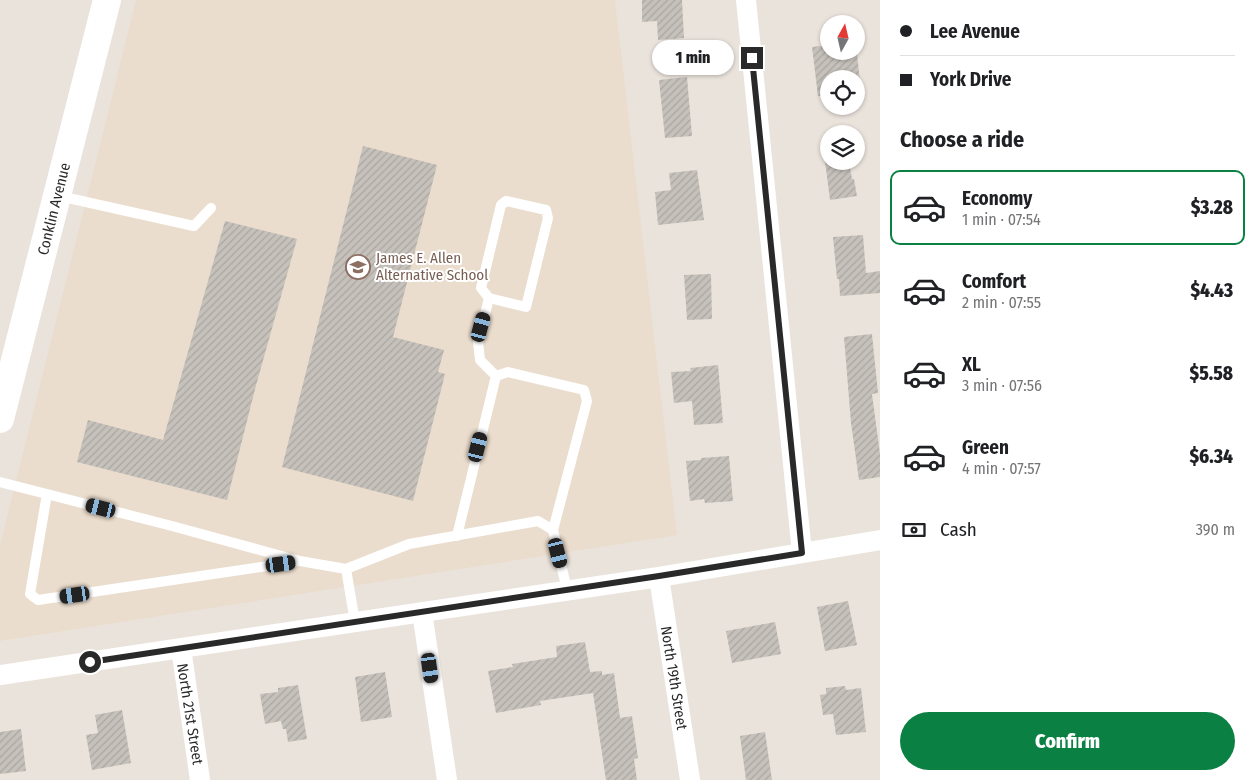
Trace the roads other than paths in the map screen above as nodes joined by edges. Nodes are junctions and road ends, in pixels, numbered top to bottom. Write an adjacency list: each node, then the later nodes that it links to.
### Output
1 (107, 0): 3 (street, Conklin Avenue)
2 (746, 0): 13 (street)
3 (58, 196): 4 (lane); 7 (street, Conklin Avenue)
4 (210, 208)
5 (489, 298): 5 (lane); 6 (lane)
6 (496, 376): 10 (lane); 11 (lane)
7 (0, 419)
8 (0, 482): 9 (lane)
9 (47, 494): 14 (lane); 14 (lane)
10 (553, 530): 11 (lane); 17 (lane)
11 (456, 536): 15 (lane)
12 (880, 540): 13 (street)
13 (802, 553): 16 (street)
14 (300, 561): 15 (lane)
15 (346, 569): 19 (lane)
16 (659, 576): 17 (street); 24 (street, North 19th Street)
17 (567, 590): 18 (street)
18 (422, 612): 19 (street); 23 (street)
19 (355, 622): 20 (street)
20 (181, 648): 21 (street); 22 (street, North 21st Street)
21 (0, 675)
22 (200, 780)
23 (447, 780)
24 (690, 780)

